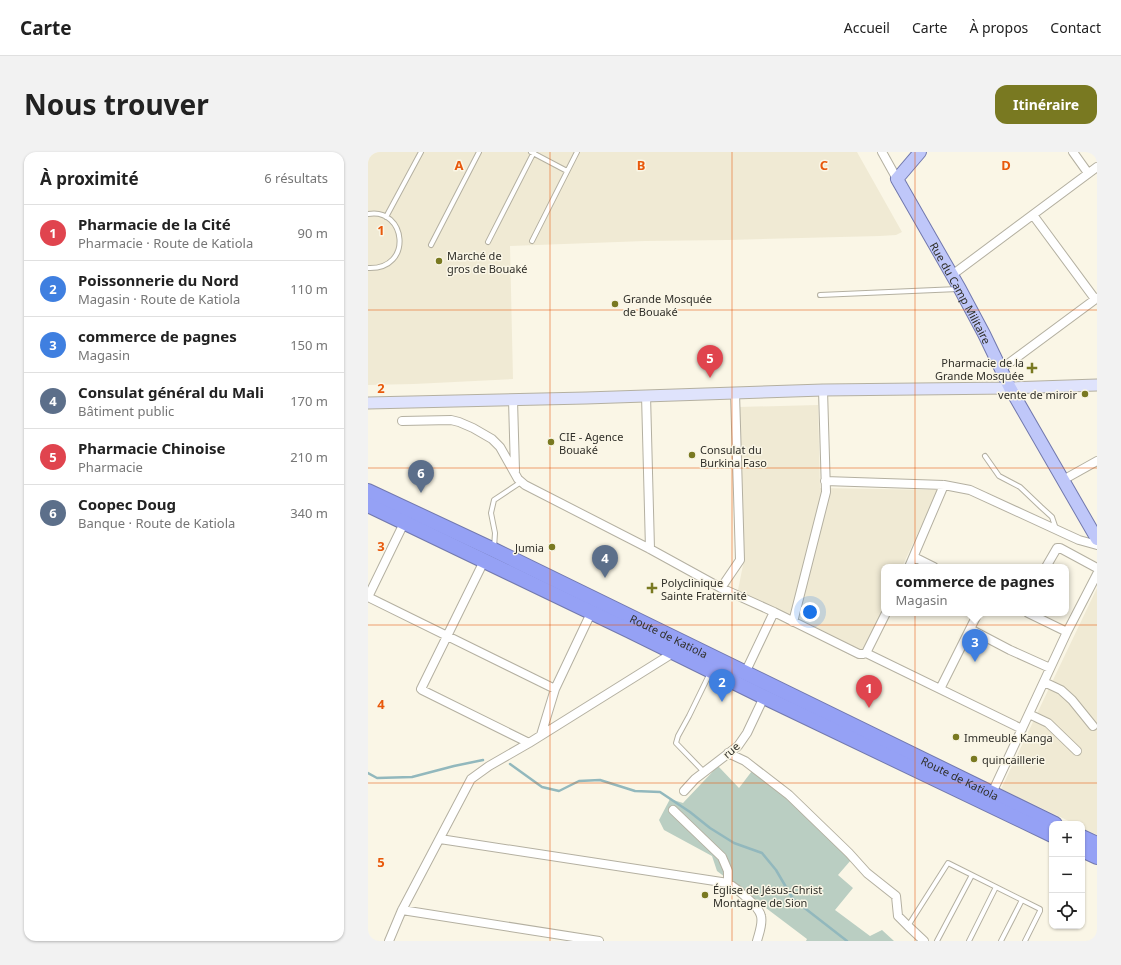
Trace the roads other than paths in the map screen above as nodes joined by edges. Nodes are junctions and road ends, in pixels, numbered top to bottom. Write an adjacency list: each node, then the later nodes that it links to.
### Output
1 (421, 152): 14 (lane)
2 (478, 152): 17 (lane)
3 (533, 152): 9 (lane); 16 (lane)
4 (577, 152): 9 (lane)
5 (882, 152): 11 (street, Rue du Camp Militaire)
6 (920, 152): 11 (main road)
7 (1073, 152): 10 (street)
8 (1097, 167): 10 (street)
9 (567, 171): 15 (lane)
10 (1088, 173): 13 (street)
11 (897, 179): 19 (main road, Rue du Camp Militaire)
12 (368, 214): 14 (lane)
13 (1033, 215): 19 (street); 22 (street)
14 (386, 217): 18 (lane)
15 (532, 241)
16 (488, 242)
17 (431, 245)
18 (368, 268)
19 (952, 275): 20 (main road, Rue du Camp Militaire)
20 (960, 289): 21 (lane); 23 (main road, Rue du Camp Militaire)
21 (820, 295)
22 (1096, 298): 23 (street)
23 (1001, 369): 25 (main road, Rue du Camp Militaire)
24 (1097, 385): 25 (main road)
25 (1010, 388): 26 (main road); 35 (main road, Rue du Camp Militaire)
26 (823, 390): 27 (main road); 36 (street)
27 (735, 393): 28 (main road); 54 (street)
28 (646, 396): 29 (main road); 45 (street)
29 (513, 400): 30 (main road); 34 (street)
30 (368, 403)
31 (402, 421): 34 (street)
32 (985, 456): 42 (lane)
33 (1097, 461): 35 (street)
34 (515, 474): 37 (street)
35 (1063, 480): 43 (main road, Rue du Camp Militaire)
36 (826, 481): 38 (street); 61 (street)
37 (521, 482): 45 (street); 46 (lane)
38 (944, 485): 42 (street); 47 (street)
39 (368, 491): 46 (highway, Route de Katiola)
40 (368, 505): 41 (highway, Route de Katiola)
41 (404, 523): 48 (highway, Route de Katiola); 55 (street)
42 (1056, 529): 44 (street)
43 (1097, 539)
44 (1097, 545)
45 (650, 549): 54 (street)
46 (494, 550): 69 (highway, Route de Katiola)
47 (914, 557): 49 (street); 50 (street)
48 (484, 561): 57 (highway, Route de Katiola); 64 (street)
49 (910, 564)
50 (928, 564)
51 (1048, 564): 52 (street)
52 (1097, 568)
53 (1097, 574): 63 (street)
54 (721, 588): 56 (street)
55 (368, 597): 64 (street)
56 (774, 612): 61 (street); 69 (street)
57 (591, 613): 65 (highway, Route de Katiola); 71 (street)
58 (884, 616): 66 (street)
59 (976, 616): 62 (street)
60 (1034, 616): 63 (street)
61 (794, 622): 66 (street)
62 (970, 629): 67 (street); 72 (street)
63 (1067, 632): 67 (street)
64 (448, 636): 71 (street); 78 (street)
65 (673, 653): 68 (highway, Route de Katiola); 77 (street)
66 (866, 653): 72 (street)
67 (1050, 668): 70 (street)
68 (711, 671): 73 (highway, Route de Katiola); 81 (lane)
69 (744, 673): 83 (highway, Route de Katiola)
70 (1044, 682): 74 (street); 75 (street)
71 (555, 689): 77 (street)
72 (940, 689): 76 (street)
73 (764, 697): 80 (street, rue); 86 (highway, Route de Katiola)
74 (1029, 714): 76 (street); 79 (street)
75 (1093, 726)
76 (1022, 729): 83 (street)
77 (541, 735): 78 (street)
78 (529, 743): 88 (street)
79 (1077, 751)
80 (728, 753): 81 (street, rue); 97 (street)
81 (704, 772): 82 (street, rue)
82 (684, 791)
83 (992, 793): 85 (highway, Route de Katiola)
84 (673, 810): 93 (street)
85 (1049, 821)
86 (1049, 835)
87 (1085, 838): 89 (highway)
88 (440, 839): 93 (street); 96 (street)
89 (1097, 844)
90 (1085, 851): 91 (highway)
91 (1097, 857)
92 (972, 875): 94 (lane); 97 (lane); 102 (lane)
93 (728, 883): 100 (street)
94 (996, 888): 95 (lane); 103 (lane)
95 (1022, 900): 104 (lane); 105 (lane)
96 (402, 910): 98 (street); 99 (street)
97 (908, 926): 101 (street)
98 (389, 941)
99 (599, 941)
100 (757, 941)
101 (924, 941)
102 (937, 941)
103 (969, 941)
104 (1001, 941)
105 (1025, 941)

